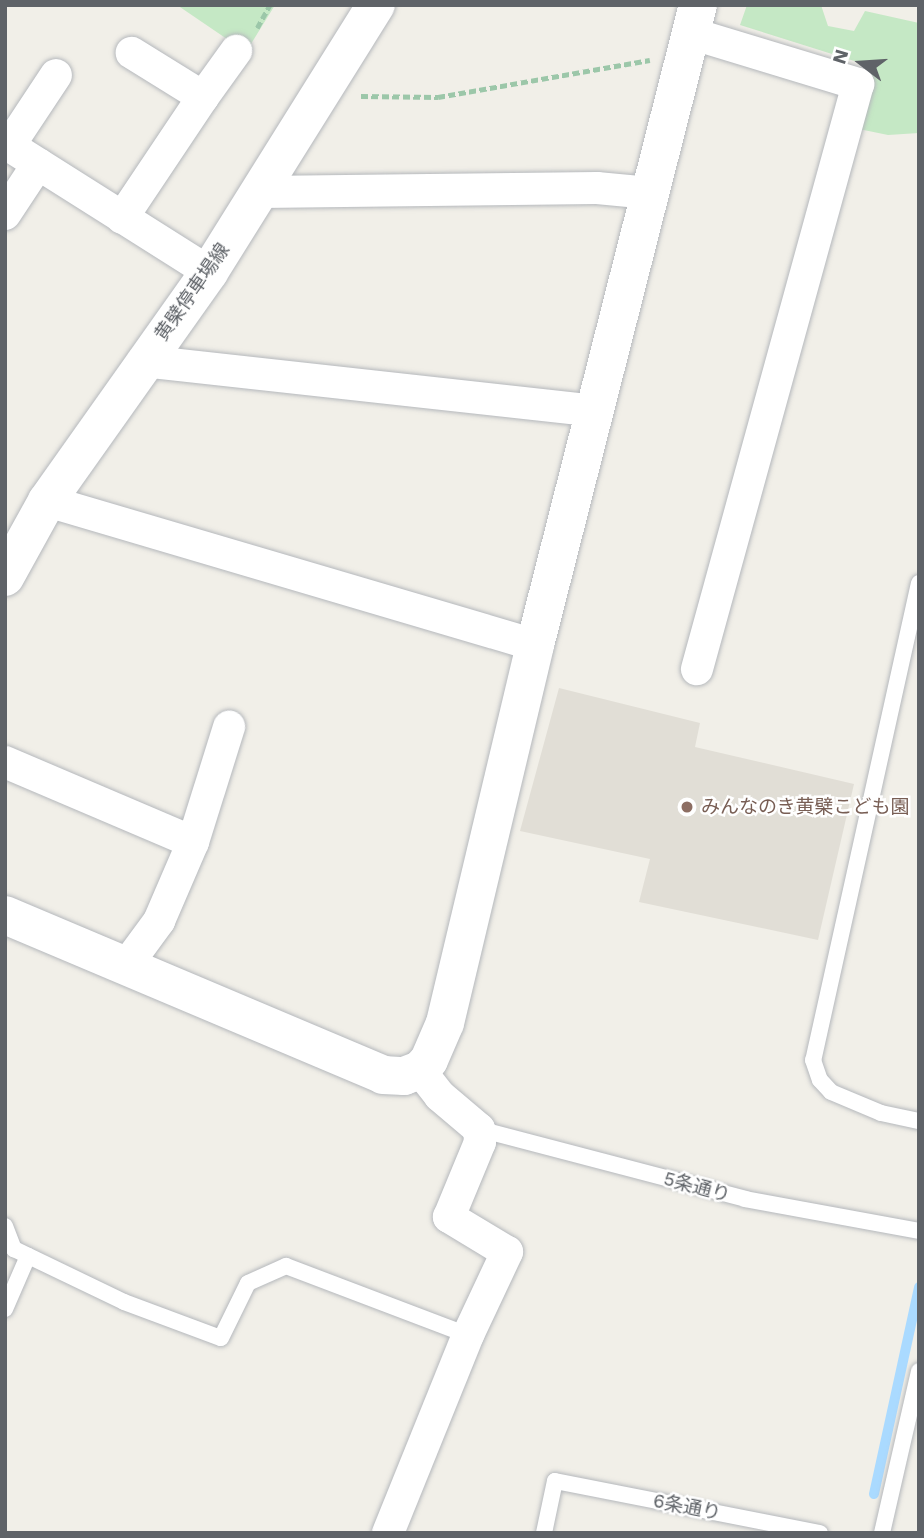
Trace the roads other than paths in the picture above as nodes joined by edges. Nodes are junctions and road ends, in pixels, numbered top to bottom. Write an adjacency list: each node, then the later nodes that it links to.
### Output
1 (376, 5): 9 (street, 黄檗停車場線)
2 (691, 32): 10 (street); 20 (street)
3 (236, 51): 6 (street)
4 (132, 53): 6 (street)
5 (55, 75): 7 (street)
6 (203, 97): 12 (street)
7 (7, 144): 8 (street)
8 (38, 164): 11 (street); 12 (street)
9 (261, 192): 10 (street); 13 (street, 黄檗停車場線)
10 (650, 193): 15 (street)
11 (5, 214)
12 (122, 218): 13 (street)
13 (209, 272): 14 (street, 黄檗停車場線)
14 (143, 361): 15 (street); 16 (street, 黄檗停車場線)
15 (593, 411): 19 (street)
16 (47, 501): 17 (street, 黄檗停車場線); 19 (street)
17 (5, 577)
18 (919, 583): 27 (lane)
19 (535, 645): 26 (street)
20 (697, 669)
21 (229, 727): 23 (street)
22 (5, 762): 23 (street)
23 (193, 842): 25 (street)
24 (5, 915): 25 (street)
25 (126, 966): 26 (street)
26 (420, 1070): 28 (street)
27 (919, 1121)
28 (479, 1129): 30 (lane, 5条通り); 33 (street)
29 (5, 1226): 31 (lane)
30 (918, 1231)
31 (27, 1256): 32 (lane); 33 (lane)
32 (5, 1309)
33 (468, 1335): 35 (street)
34 (919, 1371): 38 (lane)
35 (388, 1533)
36 (544, 1533): 37 (lane, 6条通り)
37 (820, 1533)
38 (882, 1533)

